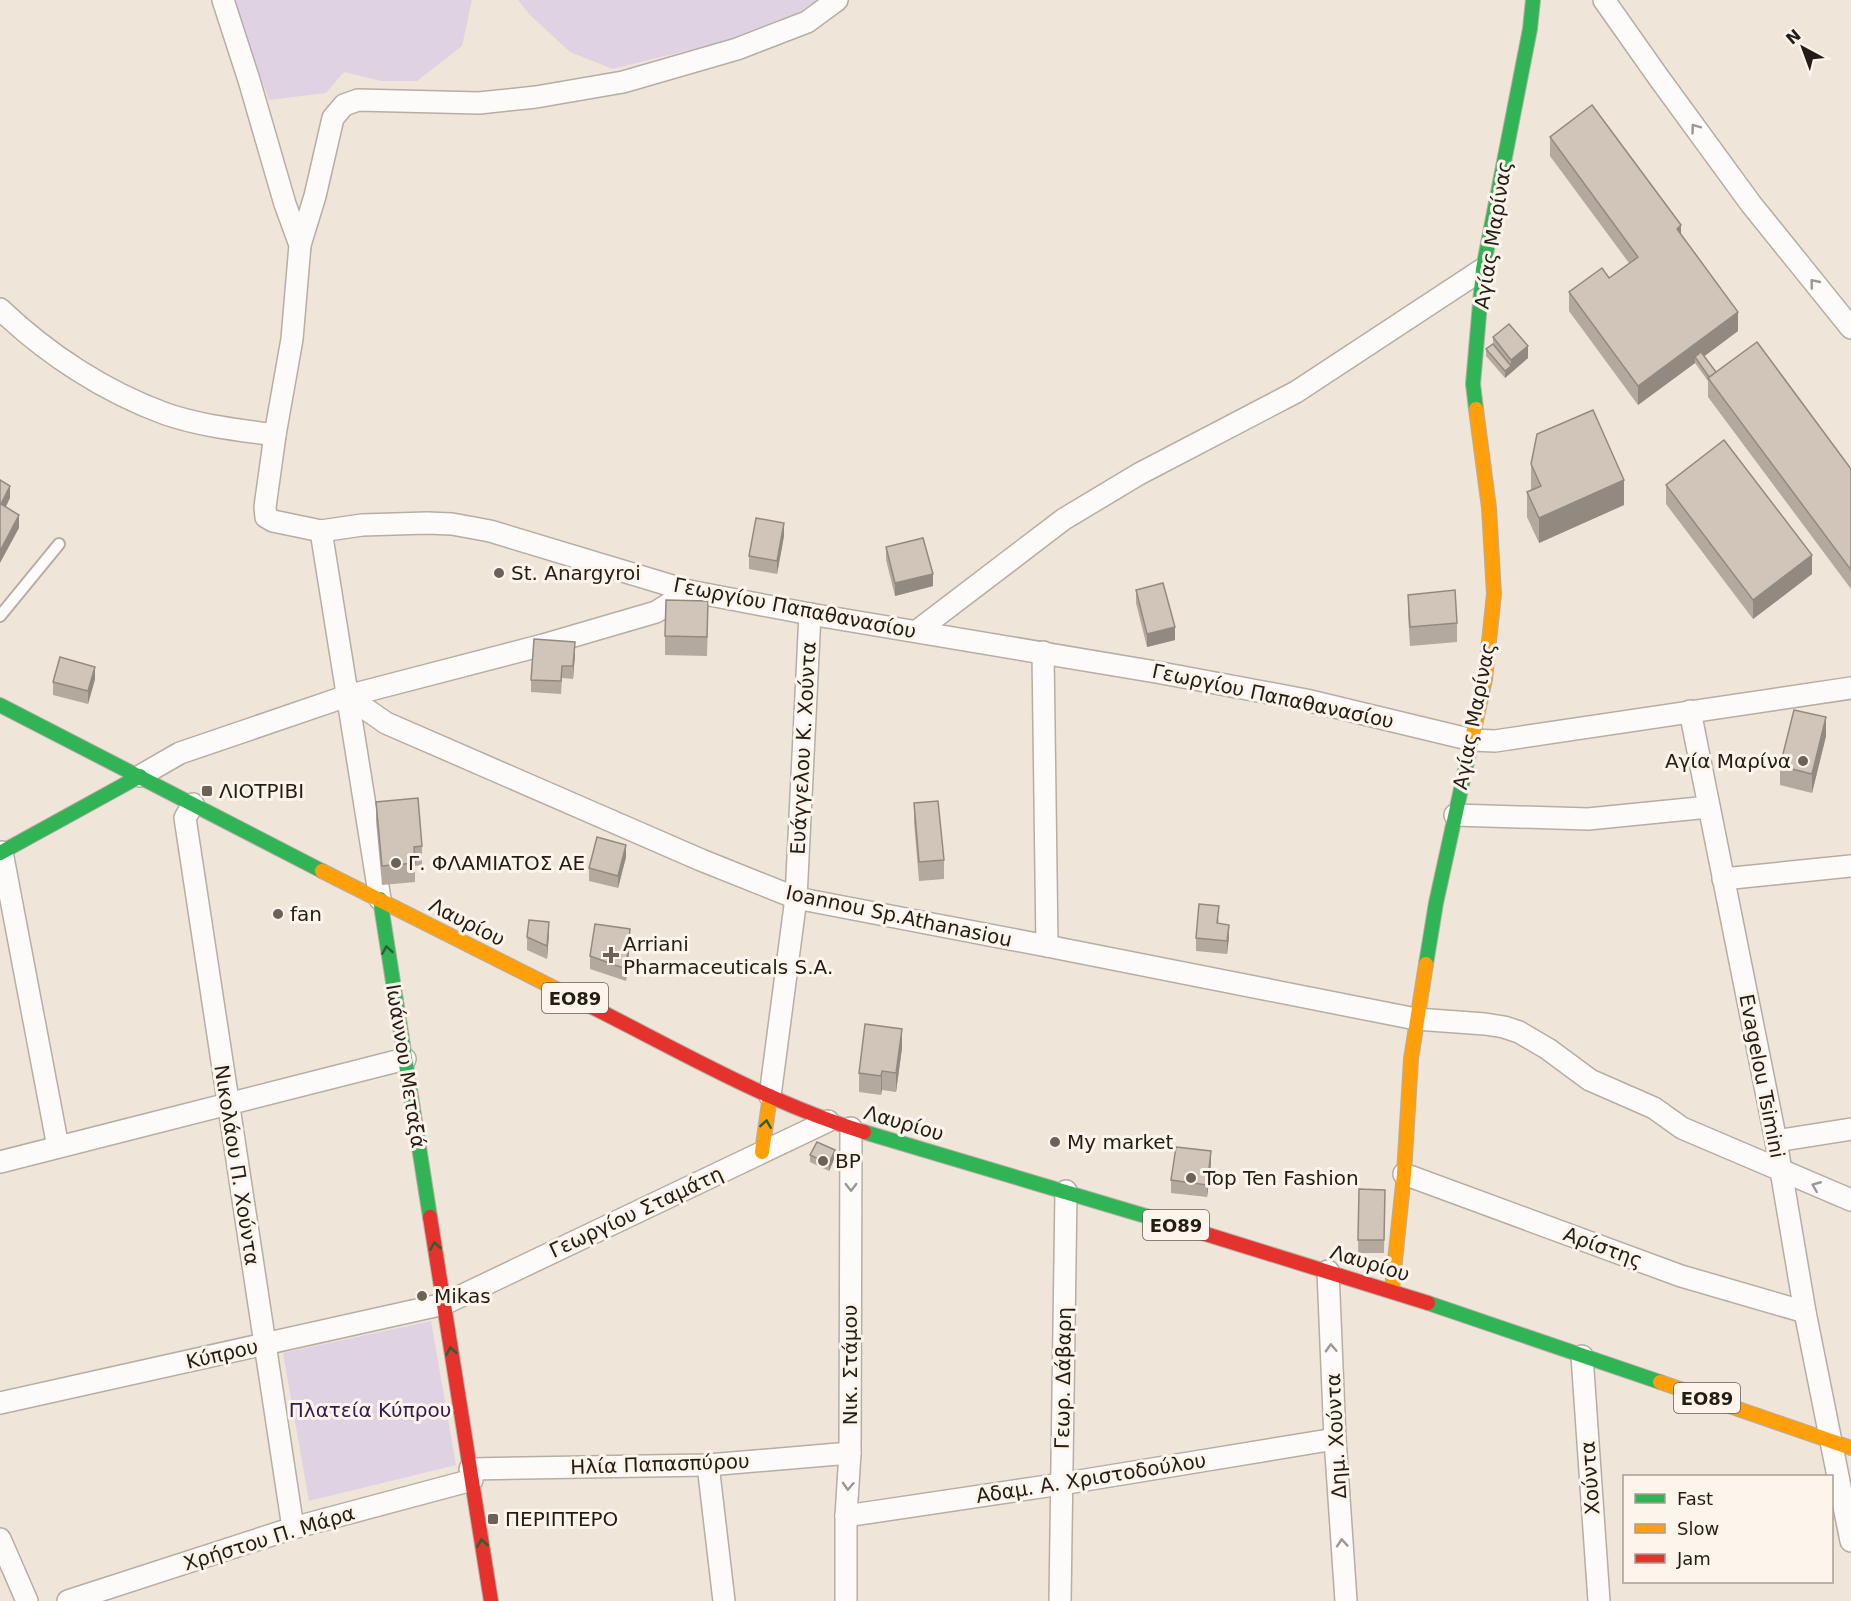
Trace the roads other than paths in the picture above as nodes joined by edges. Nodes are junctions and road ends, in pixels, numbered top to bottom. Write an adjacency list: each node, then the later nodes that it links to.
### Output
1 (224, 0): 5 (street, Γεωργίου Παπαθανασίου)
2 (837, 0): 5 (street)
3 (1533, 0): 6 (street, Αγίας Μαρίνας)
4 (1604, 0): 8 (street, one-way to 4)
5 (300, 245): 9 (street, Γεωργίου Παπαθανασίου)
6 (1483, 269): 15 (street); 21 (street, Αγίας Μαρίνας)
7 (0, 309): 9 (street)
8 (1851, 328)
9 (275, 435): 10 (street, Γεωργίου Παπαθανασίου)
10 (321, 531): 12 (street, Γεωργίου Παπαθανασίου); 18 (street, Ιωάννου Μεταξά)
11 (59, 544): 14 (lane)
12 (689, 591): 13 (street, Γεωργίου Παπαθανασίου); 18 (street)
13 (810, 614): 15 (street, Γεωργίου Παπαθανασίου); 29 (street, Ευάγγελου Κ. Χούντα)
14 (0, 616)
15 (917, 631): 16 (street, Γεωργίου Παπαθανασίου)
16 (1043, 652): 21 (street, Γεωργίου Παπαθανασίου); 31 (street)
17 (1851, 688): 20 (street, Γεωργίου Παπαθανασίου)
18 (347, 696): 22 (street); 29 (street, Ioannou Sp.Athanasiou); 30 (street, Ιωάννου Μεταξά)
19 (0, 705): 22 (street, Λαυρίου / ΕΟ89)
20 (1690, 711): 21 (street, Γεωργίου Παπαθανασίου); 24 (street, Evagelou Tsimini)
21 (1472, 740): 25 (street, Αγίας Μαρίνας)
22 (140, 776): 23 (street, Λαυρίου / ΕΟ89); 26 (street)
23 (193, 804): 30 (street, Λαυρίου / ΕΟ89); 35 (street, Νικολάου Π. Χούντα)
24 (1709, 807): 25 (street); 28 (street, Evagelou Tsimini)
25 (1455, 815): 32 (street, Αγίας Μαρίνας)
26 (1, 853): 40 (street)
27 (1851, 866): 28 (street)
28 (1722, 879): 39 (street, Evagelou Tsimini)
29 (796, 898): 31 (street, Ioannou Sp.Athanasiou); 34 (street, Ευάγγελου Κ. Χούντα)
30 (380, 899): 33 (street, Ιωάννου Μεταξά, one-way to 30); 34 (street, Λαυρίου / ΕΟ89)
31 (1047, 946): 32 (street, Ioannou Sp.Athanasiou)
32 (1416, 1019): 43 (street, Ioannou Sp.Athanasiou); 44 (street, Αγίας Μαρίνας)
33 (405, 1059): 35 (street); 49 (street, Ιωάννου Μεταξά, one-way to 33)
34 (770, 1096): 36 (street, Λαυρίου / ΕΟ89); 41 (street, one-way to 34)
35 (227, 1104): 40 (street); 51 (street, Νικολάου Π. Χούντα)
36 (828, 1120): 37 (street, Λαυρίου / ΕΟ89); 41 (street, Γεωργίου Σταμάτη)
37 (851, 1128): 45 (street, Λαυρίου / ΕΟ89); 56 (street, Νικ. Στάμου, one-way to 56)
38 (1851, 1129): 39 (street)
39 (1776, 1141): 43 (street, Evagelou Tsimini)
40 (58, 1147): 42 (street)
41 (762, 1152): 49 (street, Γεωργίου Σταμάτη)
42 (0, 1162)
43 (1781, 1172): 46 (street, Ioannou Sp.Athanasiou, one-way to 43); 50 (street, Evagelou Tsimini)
44 (1404, 1174): 48 (street, Αγίας Μαρίνας); 50 (street, Αρίστης)
45 (1066, 1191): 47 (street, Λαυρίου / ΕΟ89); 59 (street, Γεωρ. Δάβαρη)
46 (1851, 1200)
47 (1328, 1271): 48 (street, Λαυρίου / ΕΟ89); 54 (street, Δημ. Χούντα, one-way to 47)
48 (1392, 1290): 52 (street, Λαυρίου / ΕΟ89)
49 (444, 1304): 51 (street, Κύπρου); 58 (street, Ιωάννου Μεταξά, one-way to 49)
50 (1805, 1312): 55 (street, Evagelou Tsimini)
51 (266, 1344): 53 (street, Κύπρου); 61 (street, Νικολάου Π. Χούντα)
52 (1582, 1356): 55 (street, Λαυρίου / ΕΟ89); 71 (street, Χούντα)
53 (0, 1404)
54 (1335, 1439): 59 (street, Αδαμ. Α. Χριστοδούλου); 70 (street, Δημ. Χούντα, one-way to 54)
55 (1841, 1444): 63 (street, Evagelou Tsimini)
56 (850, 1453): 57 (street, Ηλία Παπασπύρου); 60 (street, Νικ. Στάμου, one-way to 60)
57 (708, 1465): 58 (street, Ηλία Παπασπύρου); 67 (street)
58 (471, 1475): 61 (street, Χρήστου Π. Μάρα); 66 (street, Ιωάννου Μεταξά, one-way to 58)
59 (1061, 1484): 60 (street, Αδαμ. Α. Χριστοδούλου); 69 (street, Γεωρ. Δάβαρη)
60 (846, 1516): 68 (street, Νικ. Στάμου)
61 (293, 1528): 65 (street, Χρήστου Π. Μάρα)
62 (0, 1539): 64 (street)
63 (1851, 1541)
64 (27, 1601)
65 (68, 1601)
66 (491, 1601)
67 (724, 1601)
68 (846, 1601)
69 (1060, 1601)
70 (1346, 1601)
71 (1599, 1601)

